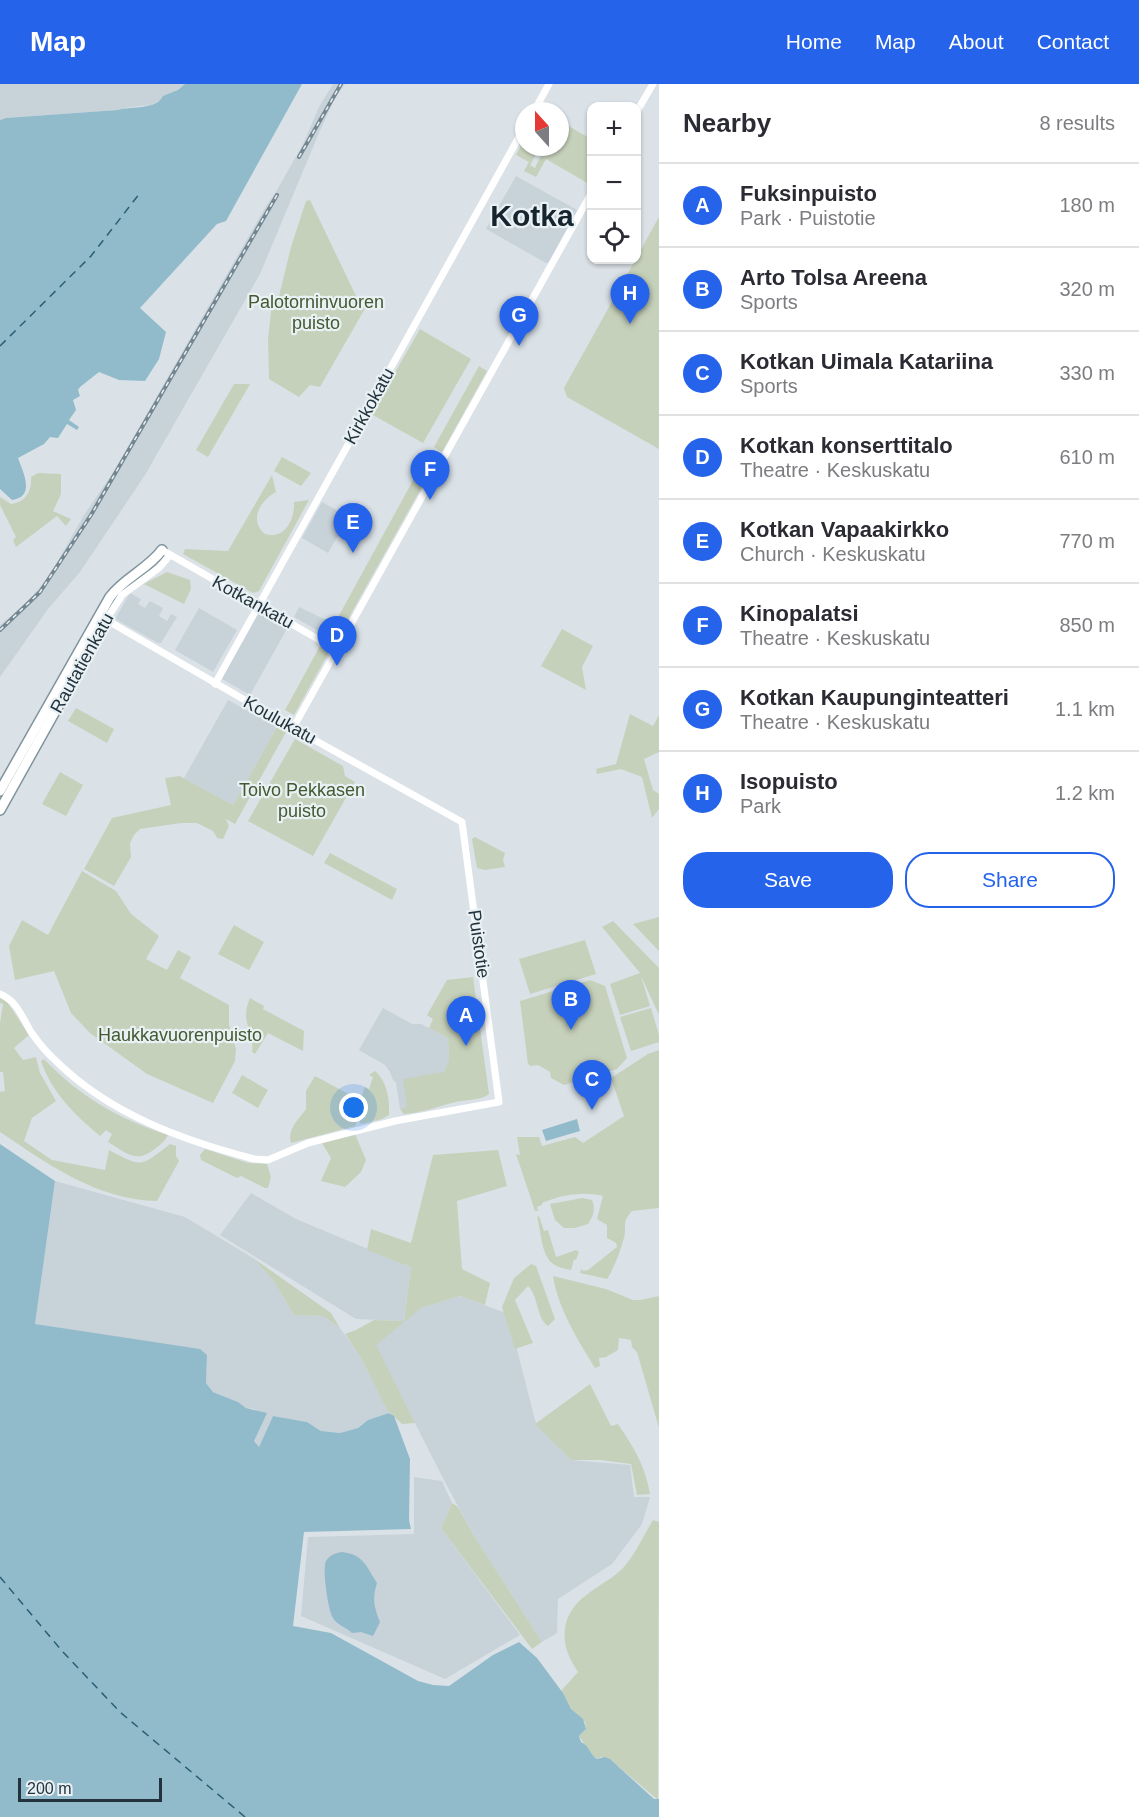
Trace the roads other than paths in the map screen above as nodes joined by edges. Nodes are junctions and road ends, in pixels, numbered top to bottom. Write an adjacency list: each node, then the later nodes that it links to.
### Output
1 (549, 84): 3 (main road)
2 (653, 84): 4 (main road)
3 (539, 102)
4 (641, 104)
5 (515, 144): 8 (main road, Kirkkokatu)
6 (587, 200): 10 (main road)
7 (166, 552): 8 (main road, Kotkankatu); 9 (highway, Rautatienkatu)
8 (258, 605): 10 (main road, Kotkankatu); 11 (main road, Kirkkokatu)
9 (102, 617): 11 (main road, Koulukatu); 13 (highway, Rautatienkatu)
10 (337, 650): 12 (main road)
11 (214, 684): 12 (main road, Koulukatu)
12 (293, 728): 15 (main road, Koulukatu)
13 (6, 787): 14 (highway, Rautatienkatu)
14 (0, 810)
15 (462, 822): 16 (main road, Puistotie)
16 (0, 994)

